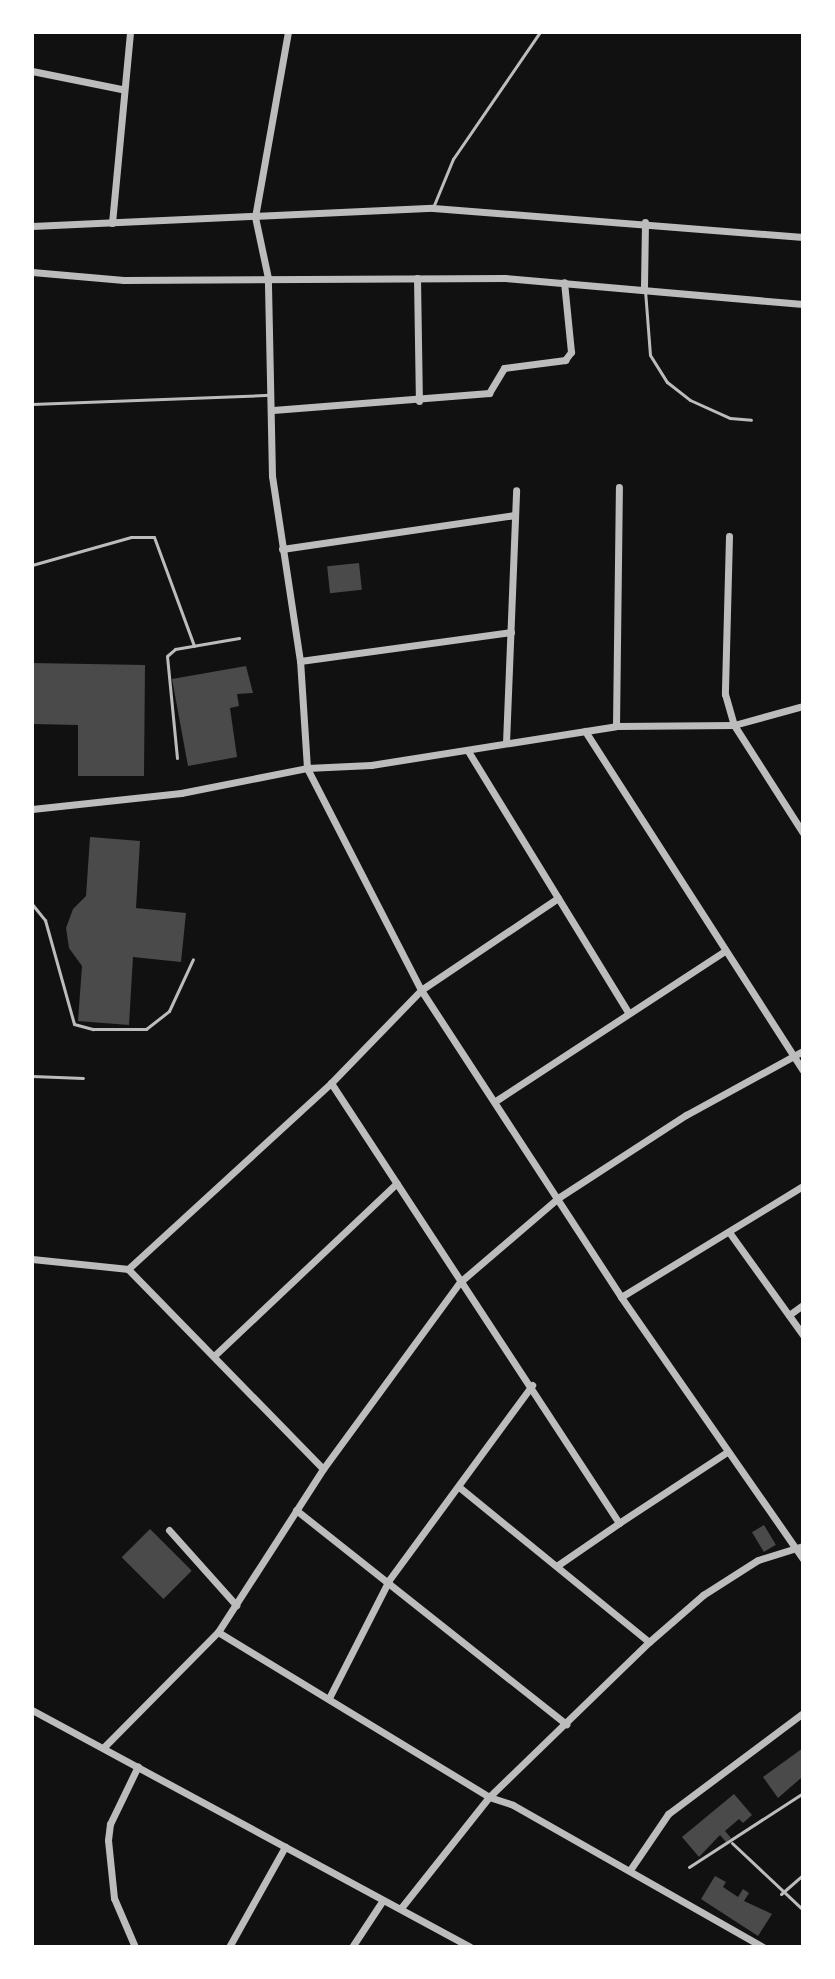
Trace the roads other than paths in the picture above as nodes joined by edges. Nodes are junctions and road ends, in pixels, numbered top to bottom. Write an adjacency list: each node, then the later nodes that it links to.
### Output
1 (130, 32): 5 (street)
2 (288, 32): 7 (street)
3 (540, 32): 6 (lane)
4 (32, 71): 5 (street)
5 (121, 89): 9 (street)
6 (433, 208): 7 (street); 8 (street)
7 (255, 217): 9 (street); 13 (street)
8 (645, 222): 11 (street); 16 (street)
9 (112, 223): 10 (street)
10 (32, 226)
11 (803, 237)
12 (32, 272): 13 (street)
13 (268, 278): 14 (street); 18 (street)
14 (417, 278): 15 (street); 19 (street)
15 (564, 282): 16 (street); 19 (street)
16 (644, 286): 17 (street); 22 (lane)
17 (803, 304)
18 (274, 395): 20 (lane); 21 (street)
19 (419, 401): 21 (street)
20 (32, 404)
21 (273, 410): 27 (street)
22 (751, 420)
23 (619, 487): 35 (street)
24 (516, 490): 25 (street)
25 (515, 515): 27 (street); 29 (street)
26 (729, 536): 34 (street)
27 (282, 549): 32 (street)
28 (32, 565): 31 (lane)
29 (511, 632): 32 (street); 37 (street)
30 (239, 638): 31 (lane)
31 (194, 646): 39 (lane)
32 (300, 661): 40 (street)
33 (803, 706): 34 (street)
34 (734, 725): 35 (street); 42 (street)
35 (616, 726): 36 (street)
36 (585, 731): 37 (street); 45 (street)
37 (506, 743): 38 (street)
38 (468, 751): 40 (street); 43 (street)
39 (177, 758)
40 (307, 768): 41 (street); 47 (street)
41 (32, 809)
42 (803, 833)
43 (558, 898): 47 (street); 48 (street)
44 (32, 904): 46 (lane)
45 (725, 951): 48 (street); 50 (street)
46 (193, 959)
47 (421, 990): 54 (street); 55 (street)
48 (628, 1012): 55 (street)
49 (803, 1051): 50 (street)
50 (793, 1054): 51 (street); 58 (street)
51 (803, 1070)
52 (32, 1076): 53 (lane)
53 (83, 1078)
54 (331, 1083): 56 (street); 61 (street)
55 (497, 1100): 58 (street)
56 (397, 1183): 62 (street); 67 (street)
57 (803, 1186): 59 (street)
58 (558, 1198): 62 (street); 63 (street)
59 (729, 1232): 63 (street); 65 (street)
60 (32, 1259): 61 (street)
61 (128, 1269): 67 (street)
62 (460, 1282): 68 (street); 70 (street)
63 (621, 1297): 69 (street)
64 (803, 1305): 65 (street)
65 (789, 1315): 66 (street)
66 (803, 1335)
67 (215, 1355): 70 (street)
68 (532, 1385): 71 (street); 73 (street)
69 (727, 1452): 73 (street); 75 (street)
70 (323, 1469): 72 (street)
71 (459, 1487): 77 (street); 78 (street)
72 (296, 1510): 78 (street); 79 (street)
73 (619, 1523): 77 (street)
74 (169, 1530): 79 (street)
75 (800, 1547): 76 (street); 81 (street)
76 (803, 1559)
77 (558, 1565): 81 (street)
78 (389, 1580): 82 (street); 85 (street)
79 (236, 1605): 80 (street)
80 (218, 1632): 82 (street); 86 (street)
81 (649, 1642): 85 (street)
82 (329, 1698): 89 (street)
83 (32, 1710): 86 (street)
84 (803, 1713): 93 (street)
85 (566, 1724): 89 (street)
86 (104, 1747): 87 (street)
87 (138, 1766): 91 (street); 99 (street)
88 (803, 1793): 90 (lane)
89 (489, 1797): 93 (street); 97 (street)
90 (732, 1843): 92 (lane); 95 (lane)
91 (285, 1847): 96 (street); 100 (street)
92 (689, 1867)
93 (630, 1870): 103 (street)
94 (803, 1875): 95 (lane)
95 (781, 1894): 98 (lane)
96 (383, 1900): 97 (street); 101 (street)
97 (401, 1908): 102 (street)
98 (803, 1910)
99 (135, 1947)
100 (229, 1947)
101 (352, 1947)
102 (470, 1947)
103 (763, 1947)

